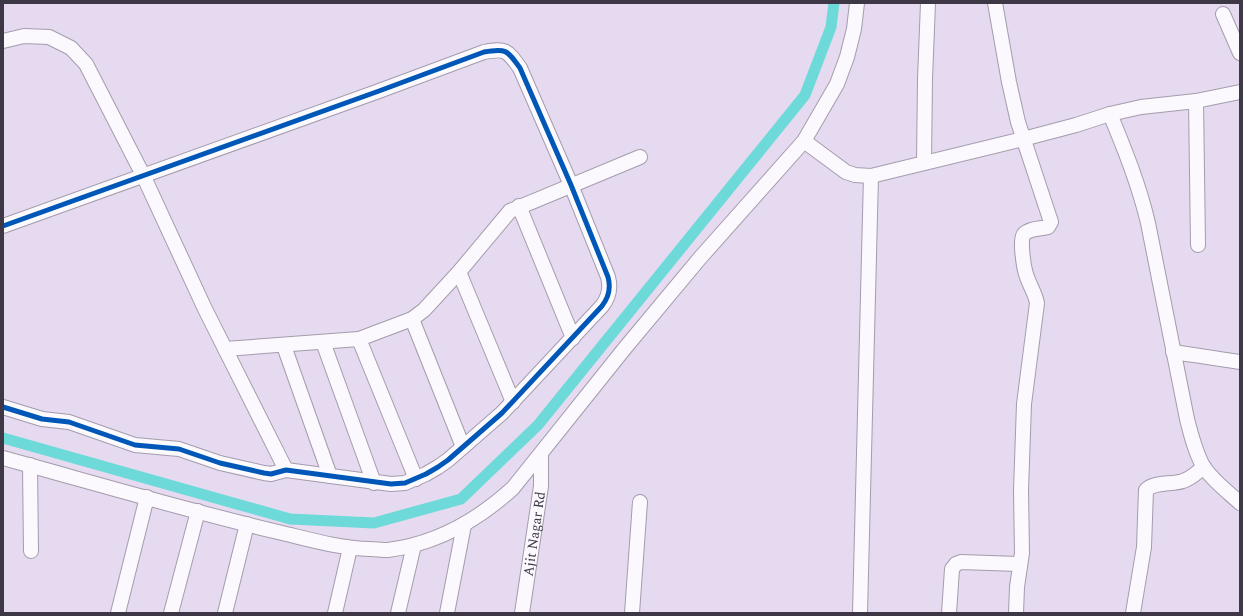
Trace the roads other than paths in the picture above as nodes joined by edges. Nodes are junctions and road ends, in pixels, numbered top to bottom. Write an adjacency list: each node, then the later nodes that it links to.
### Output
1 (857, 3): 11 (street)
2 (928, 3): 13 (street)
3 (996, 3): 10 (street)
4 (1223, 14): 6 (street)
5 (3, 41): 14 (street)
6 (1240, 53)
7 (1240, 92): 8 (street)
8 (1196, 101): 9 (street); 19 (street)
9 (1110, 114): 10 (street); 27 (street)
10 (1023, 139): 13 (street); 49 (street)
11 (804, 141): 15 (street); 32 (street)
12 (640, 157): 16 (street)
13 (924, 163): 15 (street)
14 (142, 176): 16 (street); 18 (street); 26 (street)
15 (871, 176): 58 (street)
16 (571, 185): 17 (street); 22 (street)
17 (519, 206): 20 (street); 22 (street)
18 (3, 226)
19 (1198, 246)
20 (459, 272): 21 (street); 29 (street)
21 (412, 319): 23 (street); 31 (street)
22 (573, 338): 29 (street)
23 (359, 340): 24 (street); 38 (street)
24 (323, 342): 25 (street); 39 (street)
25 (284, 346): 26 (street); 37 (street)
26 (225, 349): 36 (street)
27 (1173, 352): 28 (street); 35 (street)
28 (1240, 362)
29 (513, 402): 31 (street)
30 (3, 407): 36 (street)
31 (463, 447): 38 (street)
32 (541, 454): 45 (street); 56 (street, Ajit Nagar Rd)
33 (3, 458): 34 (street)
34 (30, 465): 40 (street); 48 (street)
35 (1204, 466): 42 (street); 61 (street)
36 (286, 470): 37 (street)
37 (330, 476): 39 (street)
38 (416, 479): 39 (street)
39 (374, 483)
40 (147, 497): 43 (street); 50 (street)
41 (640, 502): 57 (street)
42 (1240, 504)
43 (198, 511): 44 (street); 51 (street)
44 (247, 524): 47 (street); 52 (street)
45 (464, 525): 46 (street); 55 (street)
46 (414, 545): 47 (street); 54 (street)
47 (350, 548): 53 (street)
48 (31, 551)
49 (1020, 564): 59 (street); 60 (street)
50 (118, 613)
51 (171, 613)
52 (225, 613)
53 (335, 613)
54 (398, 613)
55 (447, 613)
56 (522, 613)
57 (632, 613)
58 (860, 613)
59 (949, 613)
60 (1016, 613)
61 (1134, 613)

